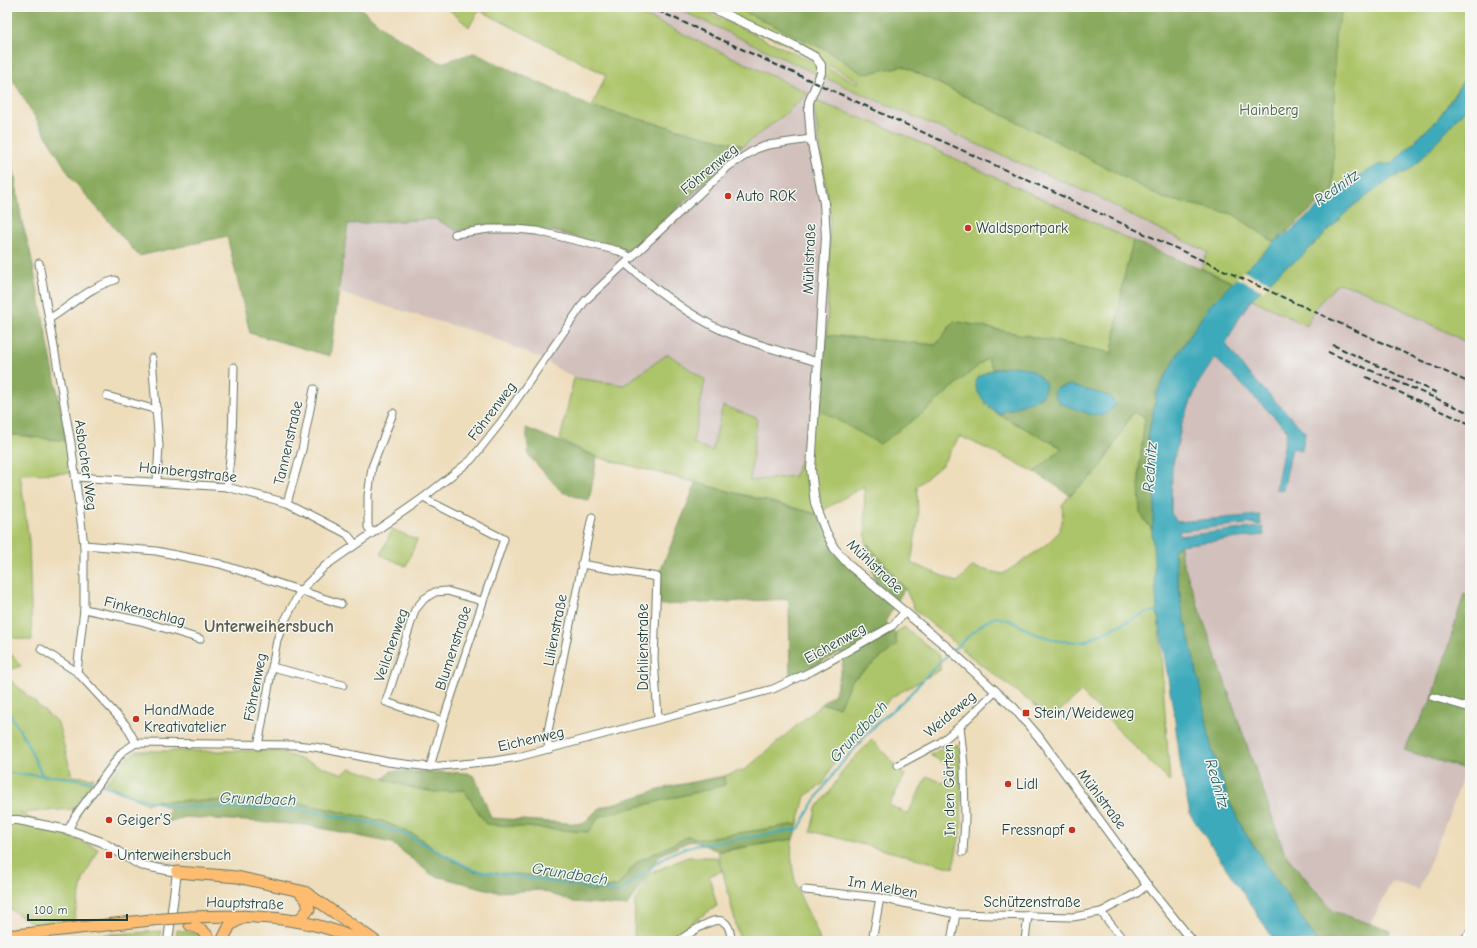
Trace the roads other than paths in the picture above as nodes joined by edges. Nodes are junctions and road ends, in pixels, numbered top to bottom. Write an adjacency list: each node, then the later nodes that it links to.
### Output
1 (709, 7): 2 (street, Mühlstraße)
2 (811, 139): 4 (street, Föhrenweg); 10 (street, Mühlstraße)
3 (455, 234): 4 (street)
4 (632, 258): 6 (street, Föhrenweg)
5 (39, 263): 8 (street, Asbacher Weg)
6 (626, 264): 10 (street); 19 (street, Föhrenweg)
7 (115, 280): 8 (street)
8 (49, 319): 16 (street, Asbacher Weg)
9 (152, 358): 14 (street)
10 (817, 362): 30 (street, Mühlstraße)
11 (234, 367): 18 (street)
12 (314, 389): 20 (street, Tannenstraße)
13 (107, 396): 14 (street)
14 (157, 410): 17 (street)
15 (393, 413): 22 (street)
16 (76, 477): 17 (street, Hainbergstraße); 24 (street, Asbacher Weg)
17 (157, 481): 18 (street, Hainbergstraße)
18 (227, 487): 20 (street, Hainbergstraße)
19 (423, 498): 22 (street, Föhrenweg); 27 (street, Blumenstraße)
20 (287, 503): 23 (street, Hainbergstraße)
21 (592, 517): 25 (street, Lilienstraße)
22 (372, 533): 23 (street, Föhrenweg)
23 (355, 544): 26 (street, Föhrenweg)
24 (84, 545): 26 (street); 29 (street, Asbacher Weg)
25 (581, 564): 39 (street, Dahlienstraße); 44 (street, Lilienstraße)
26 (301, 590): 28 (street); 33 (street, Föhrenweg)
27 (482, 601): 40 (street, Blumenstraße); 40 (street, Veilchenweg)
28 (341, 604)
29 (84, 609): 31 (street, Finkenschlag); 34 (street, Asbacher Weg)
30 (905, 612): 36 (street, Mühlstraße); 39 (street, Eichenweg)
31 (200, 639)
32 (41, 649): 34 (street)
33 (272, 667): 35 (street); 43 (street, Föhrenweg)
34 (77, 672): 42 (street)
35 (343, 685)
36 (996, 690): 41 (street, Weideweg); 51 (street, Mühlstraße)
37 (1433, 697): 38 (street)
38 (1470, 708)
39 (658, 718): 44 (street, Eichenweg)
40 (443, 720): 46 (street, Blumenstraße)
41 (960, 726): 45 (street, Weideweg); 49 (street, In den Gärten)
42 (136, 743): 43 (street, Eichenweg); 48 (street)
43 (258, 746): 46 (street, Eichenweg)
44 (549, 750): 46 (street, Eichenweg)
45 (898, 765)
46 (430, 767)
47 (7, 820): 48 (street)
48 (68, 830): 50 (street)
49 (963, 852)
50 (176, 872): 52 (main road); 63 (street)
51 (1147, 885): 55 (street, Schützenstraße); 74 (street, Mühlstraße)
52 (295, 889): 60 (main road); 67 (main road)
53 (805, 890): 54 (street, Im Melben)
54 (880, 898): 56 (street, Im Melben); 70 (street)
55 (1101, 912): 58 (street, Schützenstraße); 73 (street)
56 (956, 914): 58 (street, Schützenstraße); 71 (street)
57 (247, 915): 59 (main road, Hauptstraße); 60 (main road, Hauptstraße); 65 (main road)
58 (1028, 915): 72 (street)
59 (190, 920): 62 (main road, Hauptstraße, bridge); 64 (main road)
60 (296, 920): 66 (main road, Hauptstraße)
61 (1470, 932): 75 (street)
62 (7, 936)
63 (168, 941)
64 (211, 941)
65 (222, 941)
66 (360, 941)
67 (375, 941)
68 (678, 941): 69 (street)
69 (731, 941)
70 (872, 941)
71 (952, 941)
72 (1026, 941)
73 (1124, 941)
74 (1192, 941)
75 (1463, 941)

